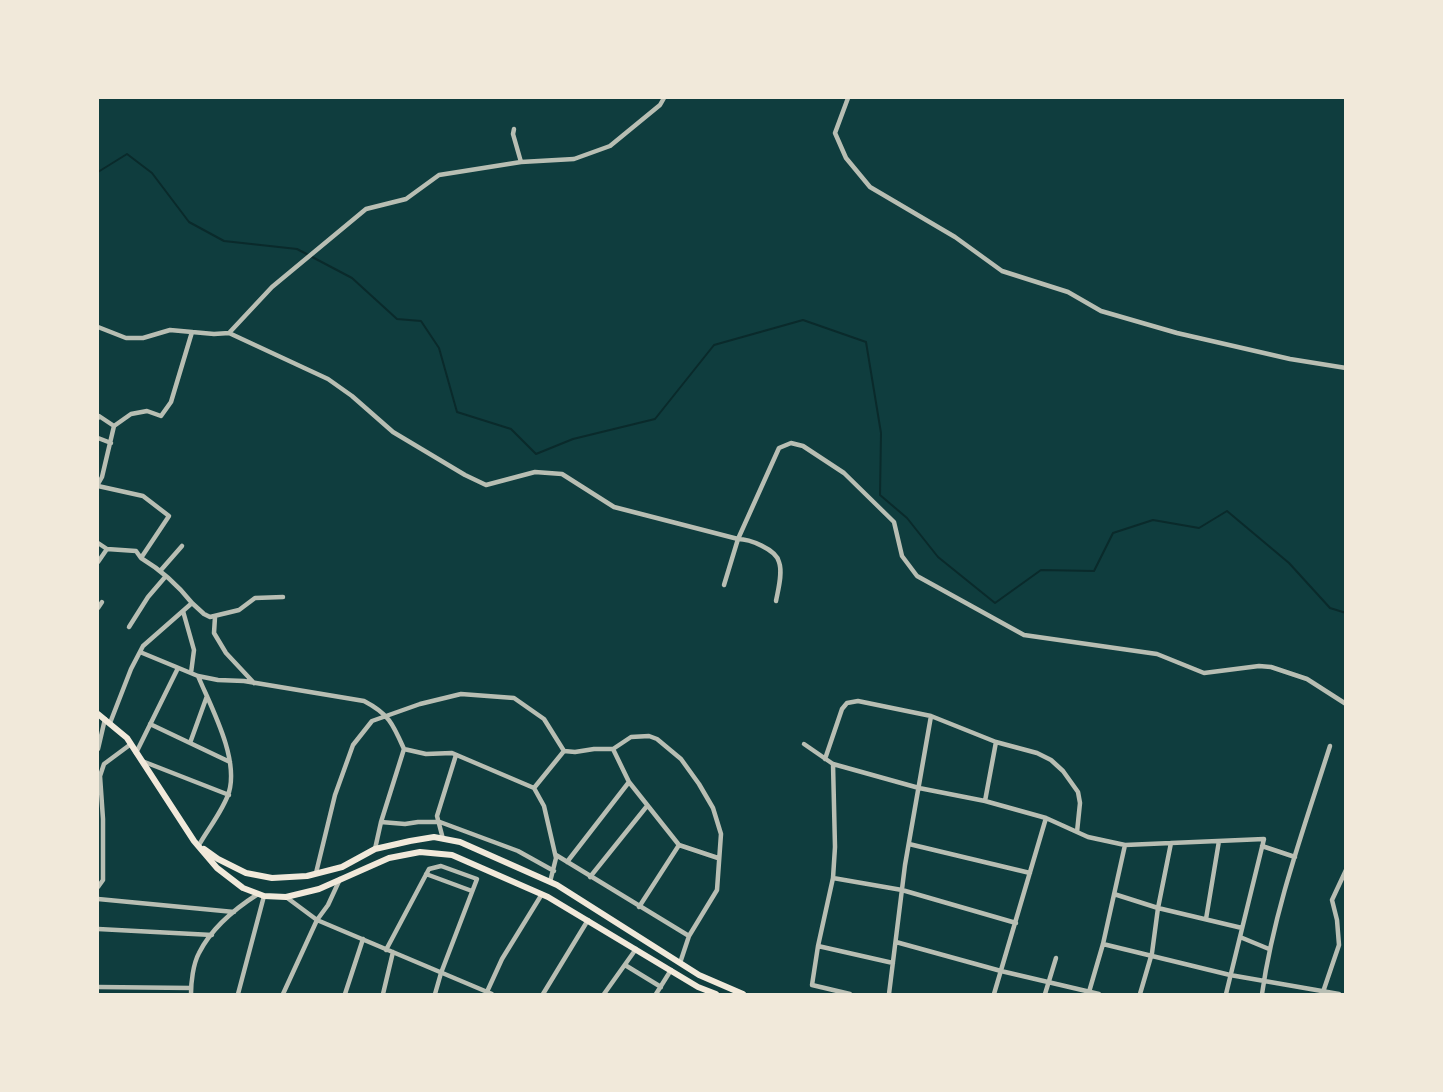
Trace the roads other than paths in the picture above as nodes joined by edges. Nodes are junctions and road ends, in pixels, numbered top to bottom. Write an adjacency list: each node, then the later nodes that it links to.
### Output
1 (664, 98): 4 (street)
2 (848, 98): 8 (street)
3 (514, 129): 4 (street)
4 (521, 162): 7 (street)
5 (98, 327): 6 (street)
6 (192, 332): 7 (street); 10 (street)
7 (229, 333): 14 (street)
8 (1346, 368)
9 (98, 418): 10 (street)
10 (114, 426): 12 (street)
11 (98, 438): 12 (street)
12 (111, 443): 13 (street)
13 (98, 485): 18 (street)
14 (738, 539): 22 (street); 24 (street); 37 (street)
15 (98, 543): 17 (street)
16 (182, 546): 20 (street)
17 (107, 549): 18 (street); 19 (street)
18 (141, 558): 20 (street)
19 (98, 562)
20 (161, 570): 21 (street)
21 (166, 576): 26 (street); 30 (street)
22 (724, 585)
23 (283, 597): 29 (street)
24 (776, 601)
25 (102, 602): 27 (street)
26 (192, 603): 28 (street); 29 (street)
27 (98, 608)
28 (183, 611): 31 (street); 33 (street)
29 (215, 616): 35 (street)
30 (129, 627)
31 (140, 652): 32 (street); 41 (street)
32 (178, 668): 33 (street); 42 (street)
33 (191, 674): 34 (street)
34 (198, 676): 35 (street); 36 (street)
35 (254, 683): 39 (street)
36 (207, 696): 45 (street); 56 (street)
37 (1346, 704)
38 (98, 714): 41 (main road)
39 (387, 716): 49 (street); 51 (street); 86 (street)
40 (931, 716): 43 (street); 54 (street); 61 (street)
41 (108, 721): 44 (main road); 48 (street)
42 (150, 724): 45 (street); 52 (street)
43 (996, 742): 63 (street); 69 (street)
44 (131, 744): 52 (main road); 58 (street)
45 (190, 744): 56 (street)
46 (804, 744): 54 (street)
47 (1330, 746): 81 (street)
48 (98, 749)
49 (404, 749): 53 (street); 67 (street)
50 (613, 749): 51 (street); 59 (street); 82 (street)
51 (564, 751): 60 (street)
52 (136, 753): 55 (main road)
53 (456, 755): 60 (street); 68 (street)
54 (825, 759): 57 (street)
55 (141, 760): 62 (street); 72 (main road)
56 (230, 762): 62 (street)
57 (833, 764): 61 (street); 90 (street)
58 (99, 776): 65 (street)
59 (629, 782): 64 (street); 83 (street)
60 (534, 788): 80 (street)
61 (919, 788): 63 (street); 74 (street)
62 (228, 795): 72 (street)
63 (985, 801): 66 (street)
64 (647, 806): 75 (street); 89 (street)
65 (100, 818): 79 (street)
66 (1046, 818): 69 (street); 87 (street)
67 (381, 822): 68 (street); 78 (street)
68 (440, 822): 70 (street); 85 (street)
69 (1077, 832): 76 (street)
70 (443, 839): 78 (main road); 93 (main road)
71 (1219, 840): 73 (street); 77 (street); 105 (street)
72 (196, 843): 86 (main road); 99 (main road)
73 (1171, 843): 76 (street); 103 (street)
74 (909, 844): 87 (street); 95 (street)
75 (679, 845): 82 (street); 102 (street)
76 (1125, 845): 98 (street)
77 (1262, 846): 81 (street); 109 (street)
78 (375, 849): 86 (main road)
79 (100, 853): 92 (street)
80 (556, 855): 83 (street); 85 (street)
81 (1295, 856): 119 (street)
82 (718, 858): 112 (street)
83 (567, 862): 89 (street)
84 (1346, 870): 138 (street)
85 (554, 871): 93 (street)
86 (316, 873)
87 (1030, 873): 108 (street)
88 (426, 874): 96 (street); 96 (street); 120 (street)
89 (590, 877): 102 (street)
90 (833, 878): 95 (street); 117 (street)
91 (340, 879): 97 (main road); 100 (main road); 107 (street)
92 (100, 880): 94 (street)
93 (550, 882): 124 (main road)
94 (98, 887)
95 (902, 890): 108 (street); 115 (street)
96 (472, 891): 129 (street)
97 (542, 894): 106 (main road); 144 (street)
98 (1114, 894): 103 (street); 116 (street)
99 (261, 895): 100 (main road); 104 (street); 139 (street)
100 (286, 897): 107 (street)
101 (98, 899): 104 (street)
102 (639, 907): 112 (street)
103 (1158, 908): 105 (street); 122 (street)
104 (234, 912): 111 (street)
105 (1206, 919): 109 (street)
106 (588, 920): 118 (main road); 145 (street)
107 (317, 921): 114 (street); 140 (street)
108 (1016, 923): 128 (street)
109 (1242, 928): 113 (street)
110 (98, 929): 111 (street)
111 (212, 935): 135 (street)
112 (689, 936): 124 (street)
113 (1240, 937): 119 (street); 130 (street)
114 (363, 939): 120 (street); 141 (street)
115 (896, 942): 125 (street); 128 (street)
116 (1103, 944): 122 (street); 137 (street)
117 (818, 946): 125 (street); 150 (street)
118 (636, 949): 126 (street); 127 (main road)
119 (1269, 949): 131 (street)
120 (386, 950): 121 (street)
121 (393, 952): 129 (street); 142 (street)
122 (1151, 956): 130 (street); 155 (street)
123 (1056, 958): 132 (street)
124 (680, 963): 149 (main road)
125 (893, 963): 151 (street)
126 (625, 965): 134 (street); 146 (street)
127 (671, 970): 134 (street); 148 (main road)
128 (1001, 971): 132 (street); 152 (street)
129 (441, 973): 143 (street); 144 (street)
130 (1230, 975): 131 (street); 156 (street)
131 (1264, 980): 138 (street); 157 (street)
132 (1049, 981): 137 (street); 153 (street)
133 (98, 987): 136 (street)
134 (661, 987): 147 (street)
135 (191, 991): 136 (street)
136 (154, 992)
137 (1089, 992): 154 (street)
138 (1323, 992): 158 (street)
139 (238, 994)
140 (283, 994)
141 (345, 994)
142 (382, 994)
143 (435, 994)
144 (488, 994)
145 (543, 994)
146 (604, 994)
147 (656, 994)
148 (716, 994)
149 (743, 994)
150 (850, 994)
151 (891, 994)
152 (994, 994)
153 (1045, 994)
154 (1099, 994)
155 (1140, 994)
156 (1226, 994)
157 (1262, 994)
158 (1339, 994)

